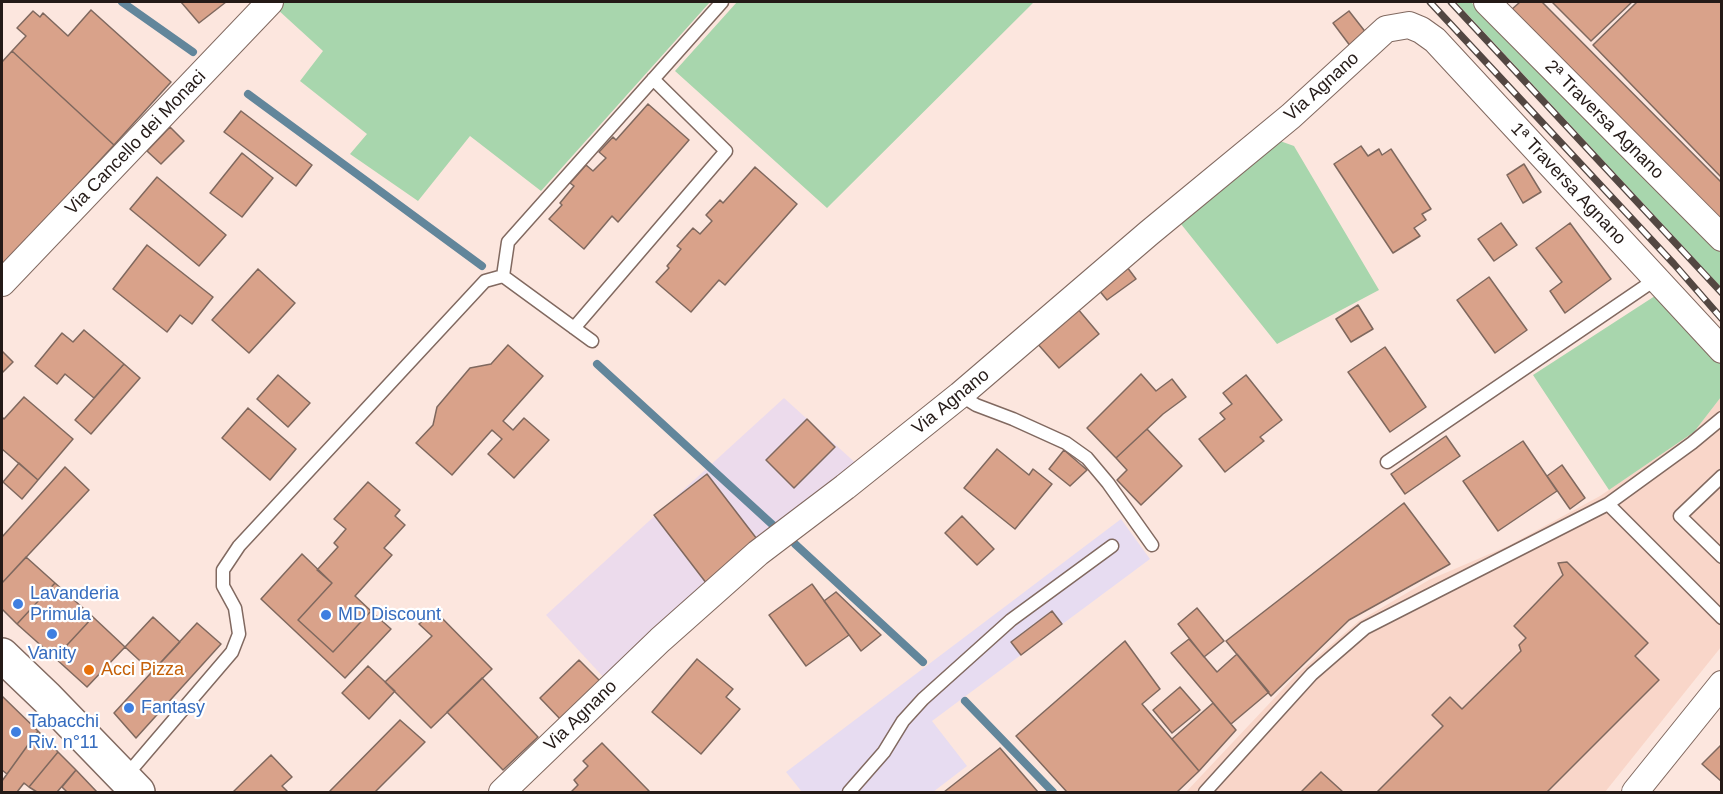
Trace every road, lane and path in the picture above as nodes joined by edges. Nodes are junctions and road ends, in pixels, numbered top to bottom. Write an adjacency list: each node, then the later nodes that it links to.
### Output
1 (270, 2): 9 (street, Via Cancello dei Monaci)
2 (722, 2): 5 (lane)
3 (1487, 2): 6 (street, 2ª Traversa Agnano)
4 (1409, 25): 8 (street, 1ª Traversa Agnano); 13 (street, Via Agnano)
5 (652, 79): 7 (lane); 10 (lane)
6 (1722, 238)
7 (503, 276): 10 (lane); 24 (lane)
8 (1656, 279): 12 (street, 1ª Traversa Agnano); 15 (lane)
9 (2, 283)
10 (574, 328): 11 (lane)
11 (592, 341)
12 (1722, 350)
13 (960, 395): 18 (lane); 25 (street, Via Agnano)
14 (1722, 418): 17 (lane)
15 (1387, 462)
16 (1722, 476): 20 (lane)
17 (1608, 504): 21 (lane); 27 (lane)
18 (1152, 545)
19 (1112, 546): 26 (lane)
20 (1722, 557)
21 (1722, 618)
22 (2, 655): 24 (main road)
23 (1722, 684): 28 (street)
24 (131, 785)
25 (502, 792)
26 (849, 792)
27 (1205, 792)
28 (1635, 792)

